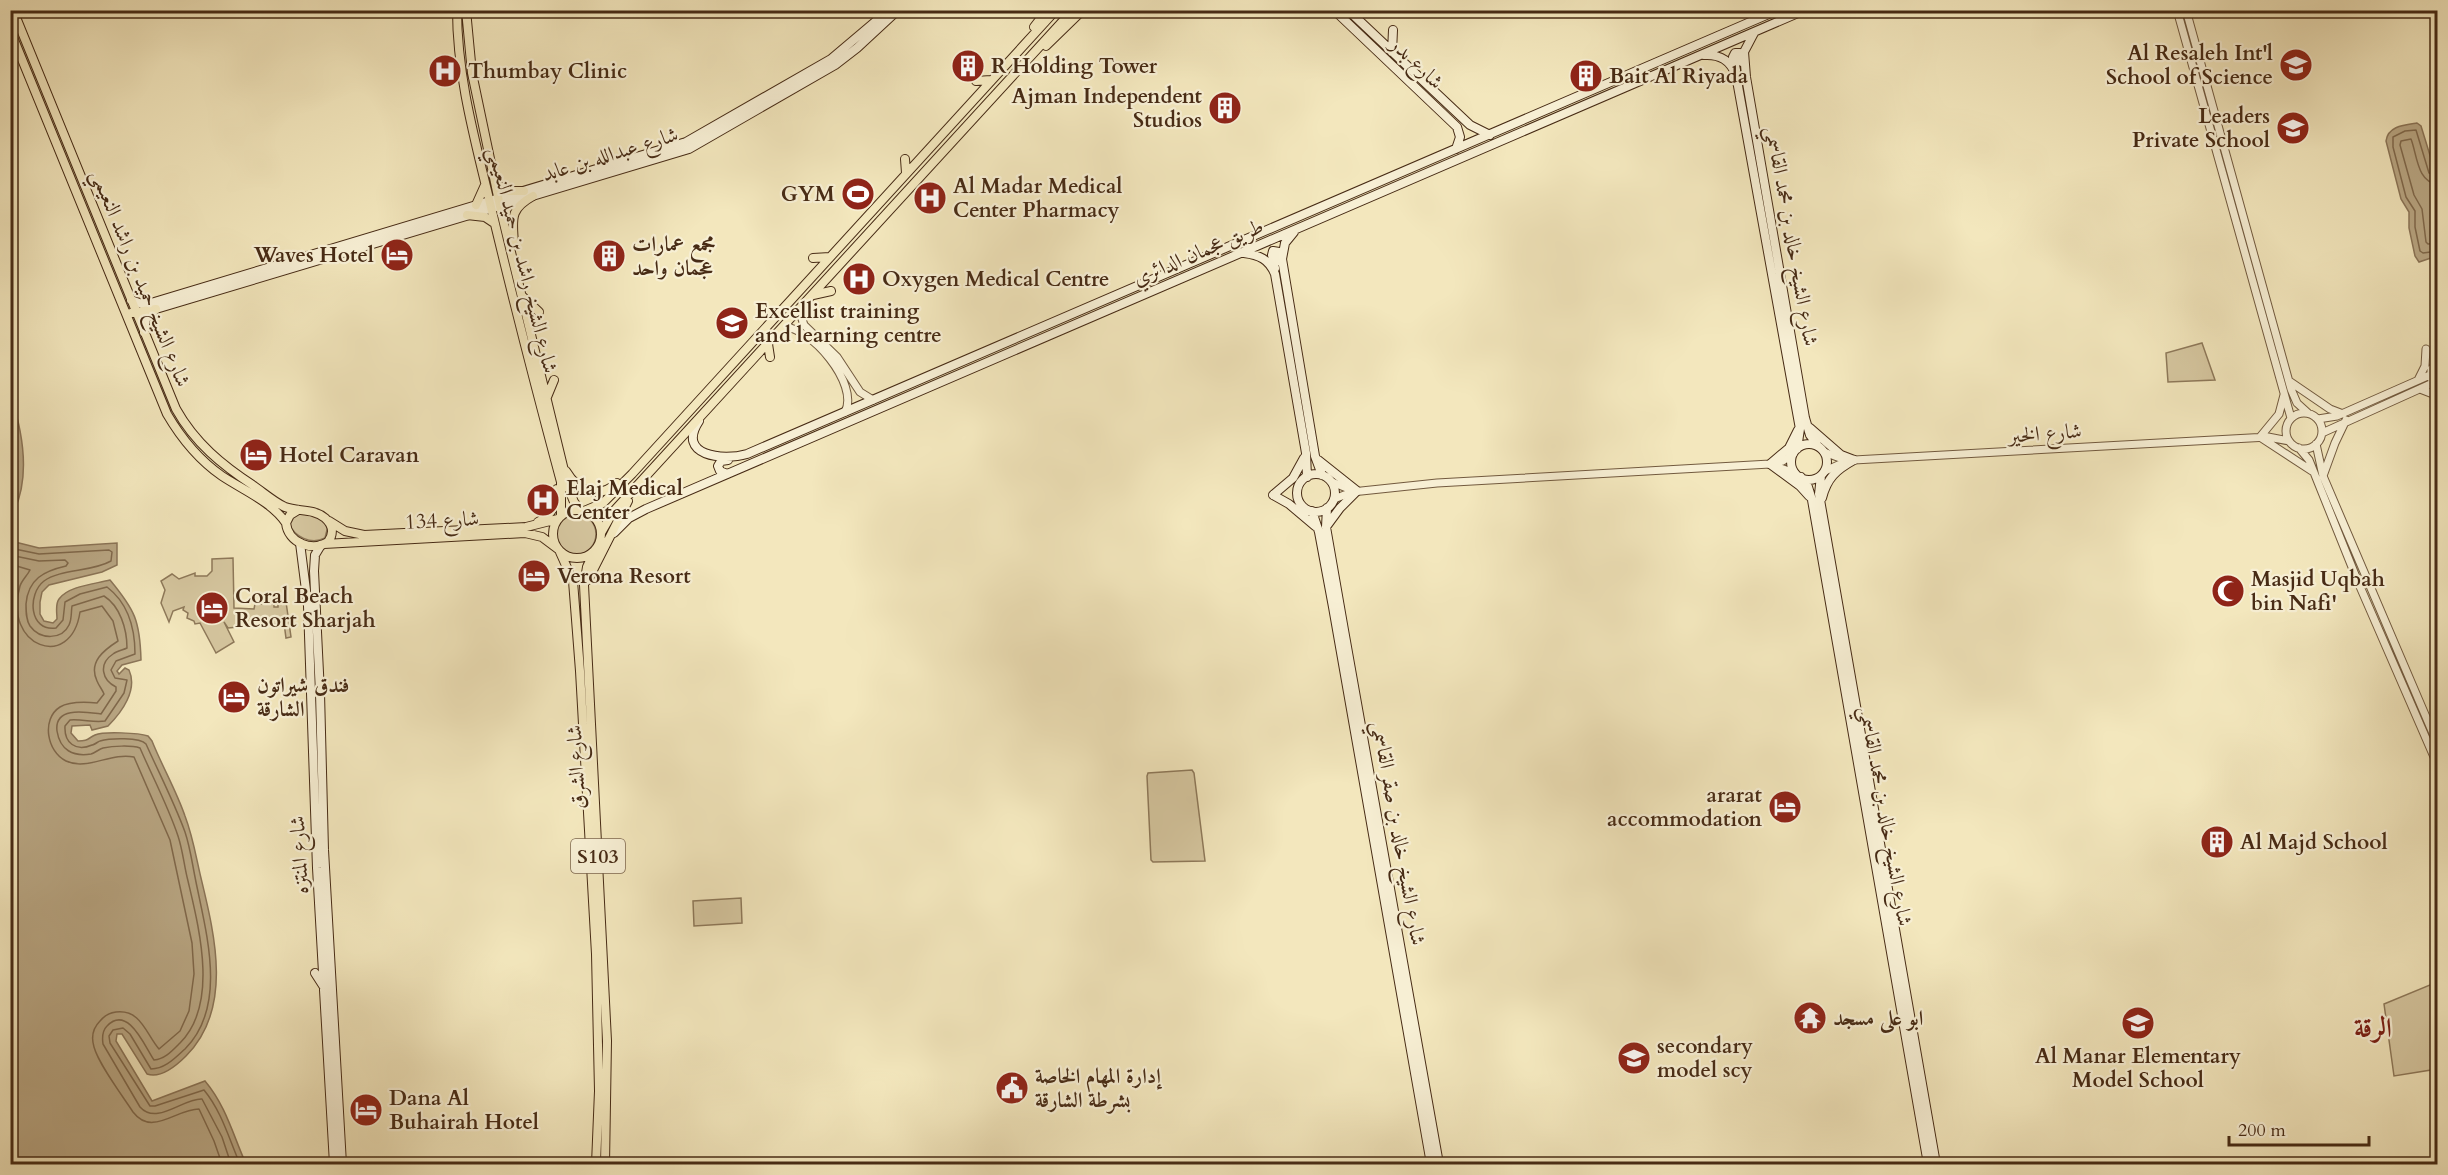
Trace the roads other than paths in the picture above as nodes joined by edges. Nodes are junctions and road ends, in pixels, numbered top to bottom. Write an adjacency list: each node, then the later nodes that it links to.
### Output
1 (13, 10): 56 (main road, شارع الشيخ حميد بن راشد النعيمي)
2 (457, 10): 36 (main road, شارع الشيخ راشد بن حميد النعيمي)
3 (466, 10): 35 (main road, شارع الشيخ راشد بن حميد النعيمي)
4 (889, 10): 37 (main road, شارع عبدالله بن عابد)
5 (898, 10): 38 (main road, شارع عبدالله بن عابد)
6 (1047, 10): 22 (main road)
7 (1056, 10): 22 (main road)
8 (1073, 10): 19 (main road)
9 (1083, 10): 19 (main road)
10 (1334, 10): 28 (main road, شارع بدر)
11 (1348, 10): 20 (main road, شارع بدر)
12 (1778, 10): 27 (main road, طريق عجمان الدائري)
13 (1805, 10): 18 (main road, طريق عجمان الدائري)
14 (2177, 10): 75 (street)
15 (2186, 10): 70 (street)
16 (10, 30): 54 (main road, شارع الشيخ حميد بن راشد النعيمي)
17 (1393, 30): 20 (main road)
18 (1755, 32): 21 (main road, طريق عجمان الدائري); 24 (main road, شارع الشيخ خالد بن محمد القاسمي)
19 (1036, 52): 53 (main road)
20 (1392, 52): 29 (main road, شارع بدر)
21 (1702, 55): 23 (main road); 30 (main road, طريق عجمان الدائري)
22 (1004, 66): 25 (main road)
23 (1736, 75): 24 (main road); 88 (main road, شارع الشيخ خالد بن محمد القاسمي)
24 (1746, 77): 88 (main road, شارع الشيخ خالد بن محمد القاسمي)
25 (991, 80): 26 (main road); 34 (main road)
26 (976, 81)
27 (1594, 91): 30 (main road); 31 (main road, طريق عجمان الدائري)
28 (1439, 109): 29 (main road); 32 (main road, شارع بدر)
29 (1474, 128): 31 (main road, شارع بدر)
30 (1530, 128): 43 (main road, طريق عجمان الدائري)
31 (1490, 135): 32 (main road, طريق عجمان الدائري)
32 (1456, 148): 79 (main road, طريق عجمان الدائري)
33 (905, 159): 34 (main road)
34 (906, 173): 46 (main road)
35 (495, 182): 37 (main road); 39 (main road, شارع الشيخ راشد بن حميد النعيمي)
36 (485, 184): 39 (main road, شارع الشيخ راشد بن حميد النعيمي); 40 (main road)
37 (524, 191): 39 (main road, شارع عبدالله بن عابد)
38 (533, 196): 39 (main road, شارع عبدالله بن عابد); 47 (main road)
39 (495, 203): 40 (main road, شارع عبدالله بن عابد); 41 (main road, شارع عبدالله بن عابد); 42 (main road, شارع الشيخ راشد بن حميد النعيمي); 47 (main road, شارع الشيخ راشد بن حميد النعيمي)
40 (476, 205): 44 (main road, شارع عبدالله بن عابد)
41 (466, 215): 42 (main road); 44 (main road, شارع عبدالله بن عابد)
42 (495, 224): 85 (main road, شارع الشيخ راشد بن حميد النعيمي)
43 (1298, 229): 45 (main road, طريق عجمان الدائري); 49 (main road)
44 (342, 249): 55 (main road, شارع عبدالله بن عابد)
45 (1242, 252): 50 (main road); 107 (main road, طريق عجمان الدائري)
46 (830, 257): 48 (main road); 86 (main road)
47 (513, 258): 52 (main road, شارع الشيخ راشد بن حميد النعيمي)
48 (813, 258)
49 (1284, 273): 50 (main road); 100 (main road)
50 (1275, 274): 99 (main road)
51 (831, 291): 53 (main road)
52 (522, 295): 59 (main road); 78 (main road, شارع الشيخ راشد بن حميد النعيمي)
53 (813, 295): 58 (main road)
54 (120, 298): 60 (main road); 124 (main road, شارع الشيخ حميد بن راشد النعيمي)
55 (176, 299): 56 (main road, شارع عبدالله بن عابد); 57 (main road, شارع عبدالله بن عابد)
56 (131, 300): 60 (main road, شارع الشيخ حميد بن راشد النعيمي)
57 (156, 309): 60 (main road); 62 (main road)
58 (800, 310): 61 (main road); 63 (street)
59 (539, 312)
60 (136, 314): 62 (main road, شارع الشيخ حميد بن راشد النعيمي)
61 (783, 327): 63 (street); 64 (main road)
62 (144, 333): 112 (main road, شارع الشيخ حميد بن راشد النعيمي)
63 (810, 335): 74 (street); 76 (street)
64 (768, 344): 66 (main road); 80 (main road)
65 (2426, 349): 71 (street)
66 (770, 357)
67 (2438, 364): 68 (street)
68 (2430, 375): 71 (street); 72 (street)
69 (554, 380): 78 (main road)
70 (2289, 381): 82 (street); 83 (street)
71 (2417, 381): 83 (street)
72 (2437, 383): 73 (street)
73 (2421, 389): 77 (street); 83 (street)
74 (860, 392): 76 (street); 79 (street)
75 (2284, 392): 87 (street); 90 (street)
76 (849, 396): 81 (street)
77 (2438, 396)
78 (547, 397): 103 (main road, شارع الشيخ راشد بن حميد النعيمي)
79 (873, 400): 81 (main road, طريق عجمان الدائري)
80 (706, 411): 94 (main road); 98 (main road, طريق عجمان الدائري)
81 (845, 412): 98 (main road, طريق عجمان الدائري)
82 (2308, 413): 84 (street); 87 (street)
83 (2345, 417): 84 (street); 89 (street); 110 (street)
84 (2318, 419): 89 (street)
85 (544, 420): 122 (main road, شارع الشيخ راشد بن حميد النعيمي); 125 (main road)
86 (679, 422): 103 (main road); 104 (main road); 120 (main road)
87 (2289, 422): 91 (street); 92 (street)
88 (1803, 425): 96 (main road, شارع الشيخ خالد بن محمد القاسمي); 97 (main road, شارع الشيخ خالد بن محمد القاسمي); 101 (main road); 102 (main road)
89 (2322, 433): 93 (street)
90 (2260, 437): 91 (street, شارع الخير); 101 (street, شارع الخير); 105 (street)
91 (2268, 437): 92 (street, شارع الخير)
92 (2289, 441): 95 (street)
93 (2316, 444): 95 (street); 110 (street)
94 (672, 448): 104 (main road); 129 (main road)
95 (2299, 448): 105 (street)
96 (1821, 449): 97 (main road); 101 (street, شارع الخير); 106 (main road)
97 (1795, 451): 102 (street); 109 (main road)
98 (752, 452): 107 (main road)
99 (1306, 453): 111 (main road); 126 (main road)
100 (1315, 456): 108 (main road); 114 (main road)
101 (1854, 460): 106 (street); 117 (main road)
102 (1770, 464): 109 (street); 114 (street); 116 (main road)
103 (563, 465): 120 (main road, شارع الشيخ راشد بن حميد النعيمي)
104 (652, 469): 127 (main road)
105 (2313, 472): 140 (street)
106 (1823, 473): 109 (main road); 117 (main road, شارع الشيخ خالد بن محمد القاسمي)
107 (727, 474): 129 (main road, طريق عجمان الدائري)
108 (1322, 475): 111 (main road); 113 (main road)
109 (1798, 475): 116 (main road, شارع الشيخ خالد بن محمد القاسمي)
110 (2323, 476): 139 (street)
111 (1307, 477): 121 (main road)
112 (246, 481): 119 (main road, شارع الشيخ حميد بن راشد النعيمي); 128 (main road)
113 (1332, 482): 114 (street); 115 (main road)
114 (1357, 491): 115 (street); 126 (main road)
115 (1334, 499): 118 (main road)
116 (1812, 500): 143 (main road, شارع الشيخ خالد بن محمد القاسمي)
117 (1821, 502): 144 (main road, شارع الشيخ خالد بن محمد القاسمي)
118 (1327, 508): 121 (main road); 126 (main road, شارع الشيخ خالد بن صقر القاسمي)
119 (298, 510): 123 (main road); 124 (main road)
120 (582, 511): 122 (main road); 127 (main road)
121 (1312, 511): 126 (main road, شارع الشيخ خالد بن صقر القاسمي)
122 (560, 517): 125 (main road, شارع 134); 133 (main road)
123 (328, 520): 128 (main road, شارع 134); 131 (main road)
124 (286, 523): 130 (main road)
125 (526, 527): 128 (main road, شارع 134)
126 (1323, 530): 137 (main road, شارع الشيخ خالد بن صقر القاسمي); 138 (main road, شارع الشيخ خالد بن صقر القاسمي)
127 (601, 533): 132 (main road)
128 (370, 535)
129 (611, 536): 134 (main road)
130 (300, 543): 131 (main road); 135 (main road, شارع المنتزه)
131 (323, 545): 133 (main road, شارع 134); 136 (main road, شارع المنتزه)
132 (595, 549): 133 (main road); 134 (main road, شارع الشرق / S103)
133 (559, 550): 141 (main road, شارع الشرق / S103)
134 (584, 595): 142 (main road, شارع الشرق / S103)
135 (309, 636): 136 (main road); 146 (main road, شارع المنتزه)
136 (320, 672): 149 (main road, شارع المنتزه)
137 (1355, 733): 138 (main road); 157 (main road, شارع الشيخ خالد بن صقر القاسمي)
138 (1366, 745): 158 (main road, شارع الشيخ خالد بن صقر القاسمي)
139 (2438, 745)
140 (2437, 763)
141 (586, 798): 142 (main road); 155 (main road, شارع الشرق / S103)
142 (596, 810): 156 (main road, شارع الشرق / S103)
143 (1872, 843): 144 (main road); 148 (main road, شارع الشيخ خالد بن محمد القاسمي)
144 (1883, 856): 150 (main road, شارع الشيخ خالد بن محمد القاسمي)
145 (315, 974): 146 (main road)
146 (325, 990): 147 (main road, شارع المنتزه)
147 (326, 1009): 149 (main road); 151 (main road, شارع المنتزه)
148 (1900, 1011): 150 (main road); 159 (main road, شارع الشيخ خالد بن محمد القاسمي)
149 (335, 1020): 152 (main road, شارع المنتزه)
150 (1913, 1032): 160 (main road, شارع الشيخ خالد بن محمد القاسمي)
151 (328, 1049): 152 (main road); 153 (main road, شارع المنتزه)
152 (335, 1062): 154 (main road, شارع المنتزه)
153 (334, 1164)
154 (342, 1164)
155 (596, 1164)
156 (605, 1164)
157 (1431, 1164)
158 (1439, 1164)
159 (1928, 1164)
160 (1936, 1164)

